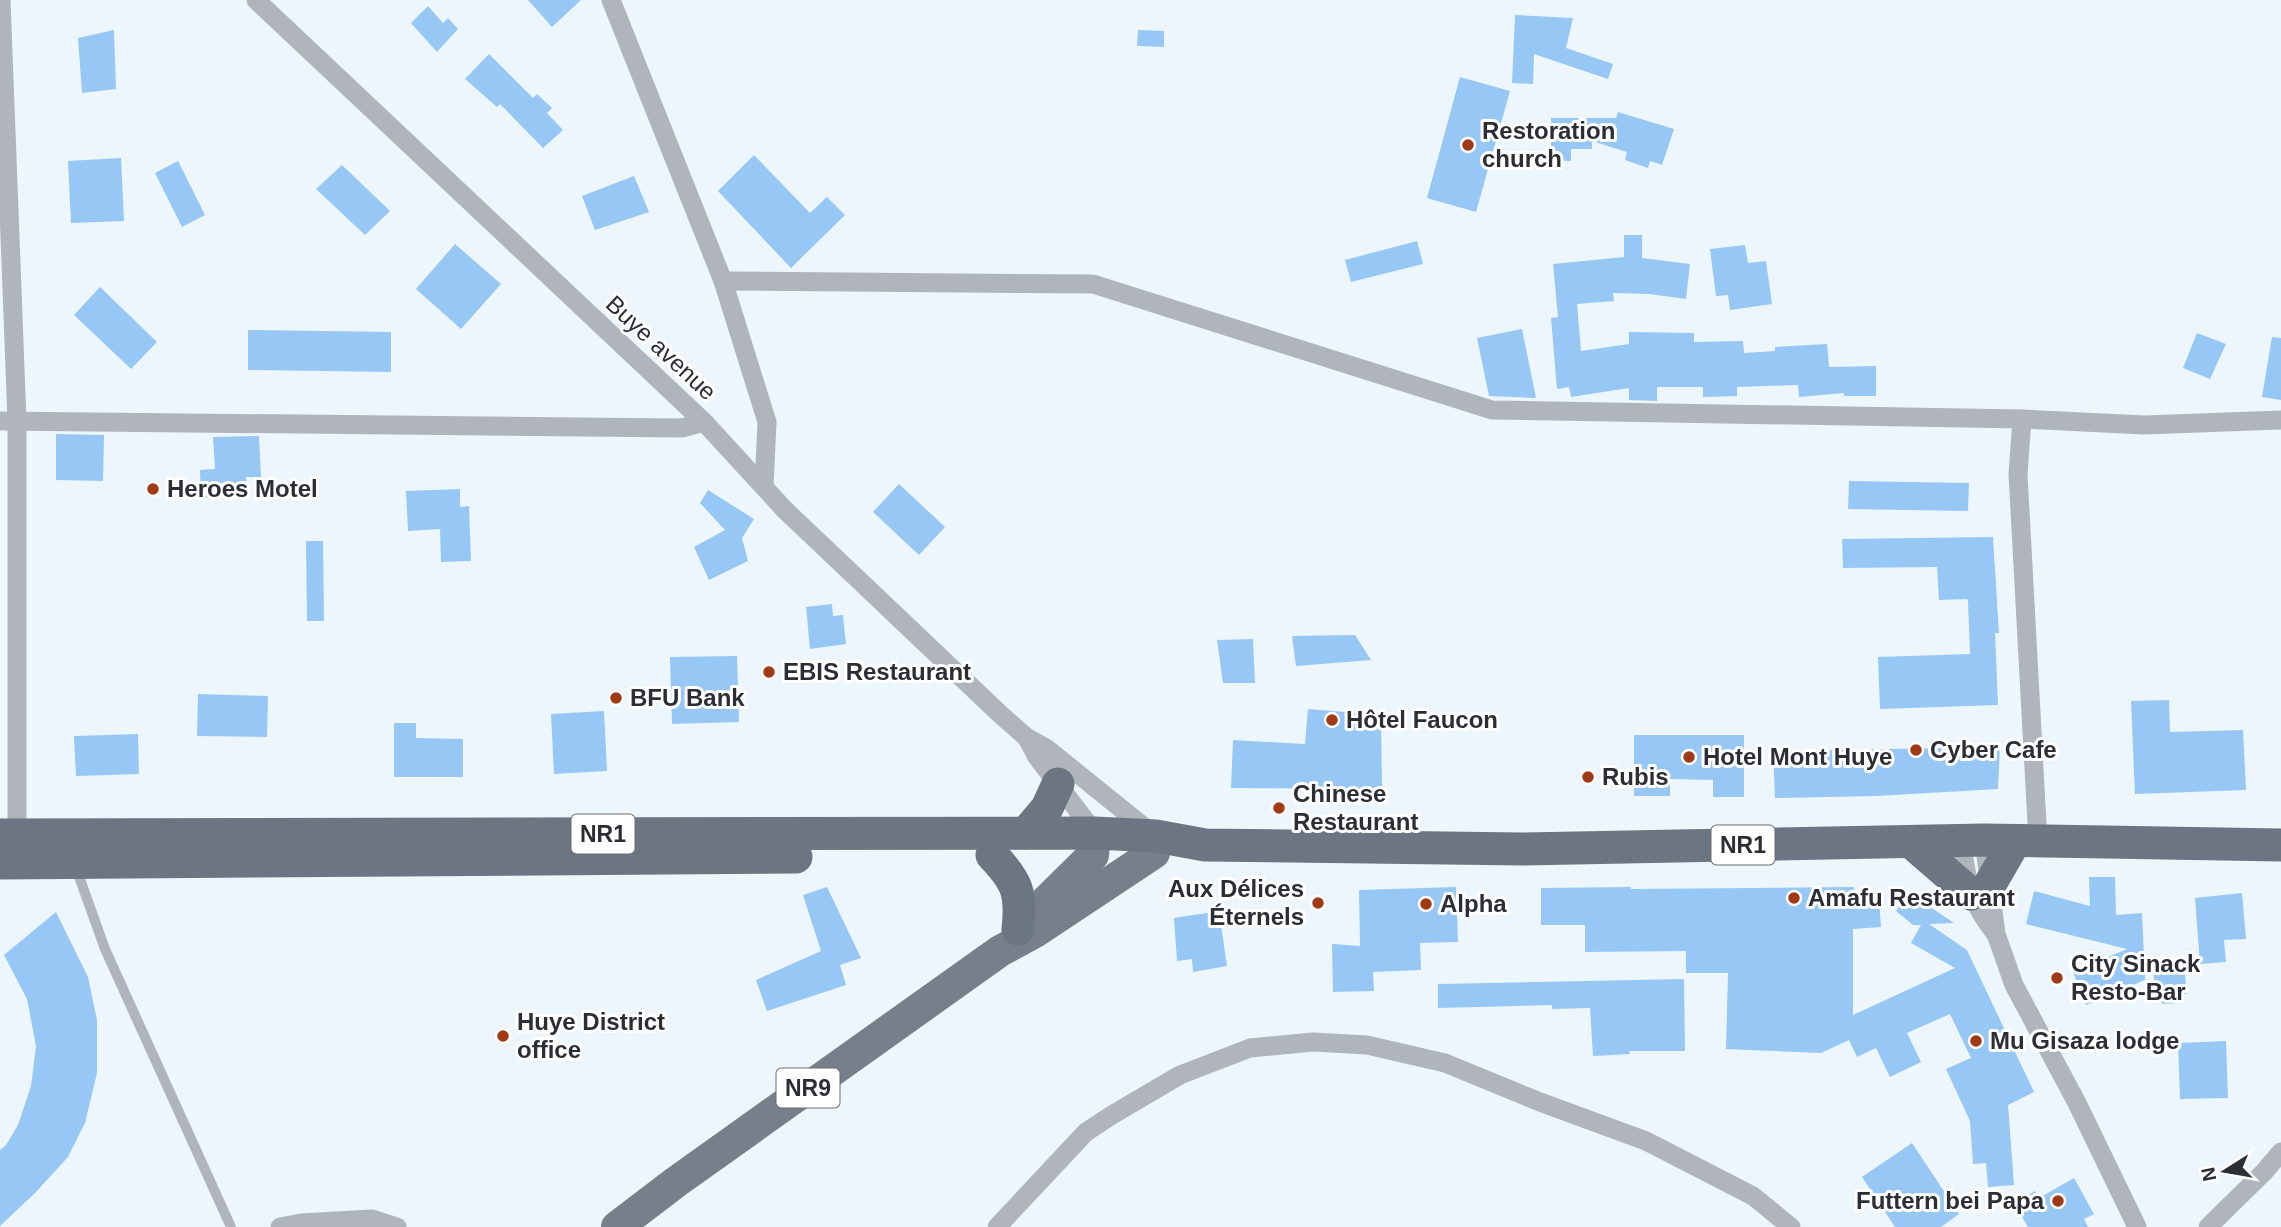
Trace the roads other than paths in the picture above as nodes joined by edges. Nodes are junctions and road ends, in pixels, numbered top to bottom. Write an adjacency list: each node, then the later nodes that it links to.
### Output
1 (1, 0): 4 (street)
2 (256, 0): 9 (street, Buye avenue)
3 (611, 0): 5 (street)
4 (2, 63): 8 (street)
5 (723, 281): 6 (street); 10 (street)
6 (2022, 419): 7 (street); 14 (street)
7 (2281, 420)
8 (8, 421): 9 (street); 20 (street)
9 (704, 422): 10 (street, Buye avenue)
10 (764, 487): 11 (street, Buye avenue)
11 (1026, 737): 12 (street); 18 (street)
12 (1058, 784): 13 (highway); 16 (street)
13 (1026, 833): 16 (highway, NR1); 17 (highway, NR1)
14 (1999, 841): 15 (highway, NR1); 19 (highway, NR1); 23 (highway); 23 (street)
15 (1912, 842): 18 (highway, NR1); 23 (highway)
16 (1094, 844): 18 (highway, NR1); 22 (highway, NR1); 24 (main road, NR9)
17 (879, 845): 21 (highway, NR1); 22 (highway, NR1)
18 (1155, 845): 24 (main road, NR9)
19 (2281, 845)
20 (9, 849): 21 (highway, NR1)
21 (75, 849): 26 (lane)
22 (992, 855): 24 (highway)
23 (1980, 890): 32 (street)
24 (1009, 940): 29 (main road, NR9)
25 (2281, 1152): 33 (street)
26 (231, 1227)
27 (280, 1227): 28 (street)
28 (397, 1227)
29 (617, 1227)
30 (997, 1227): 31 (street)
31 (1791, 1227)
32 (2137, 1227)
33 (2208, 1227)

